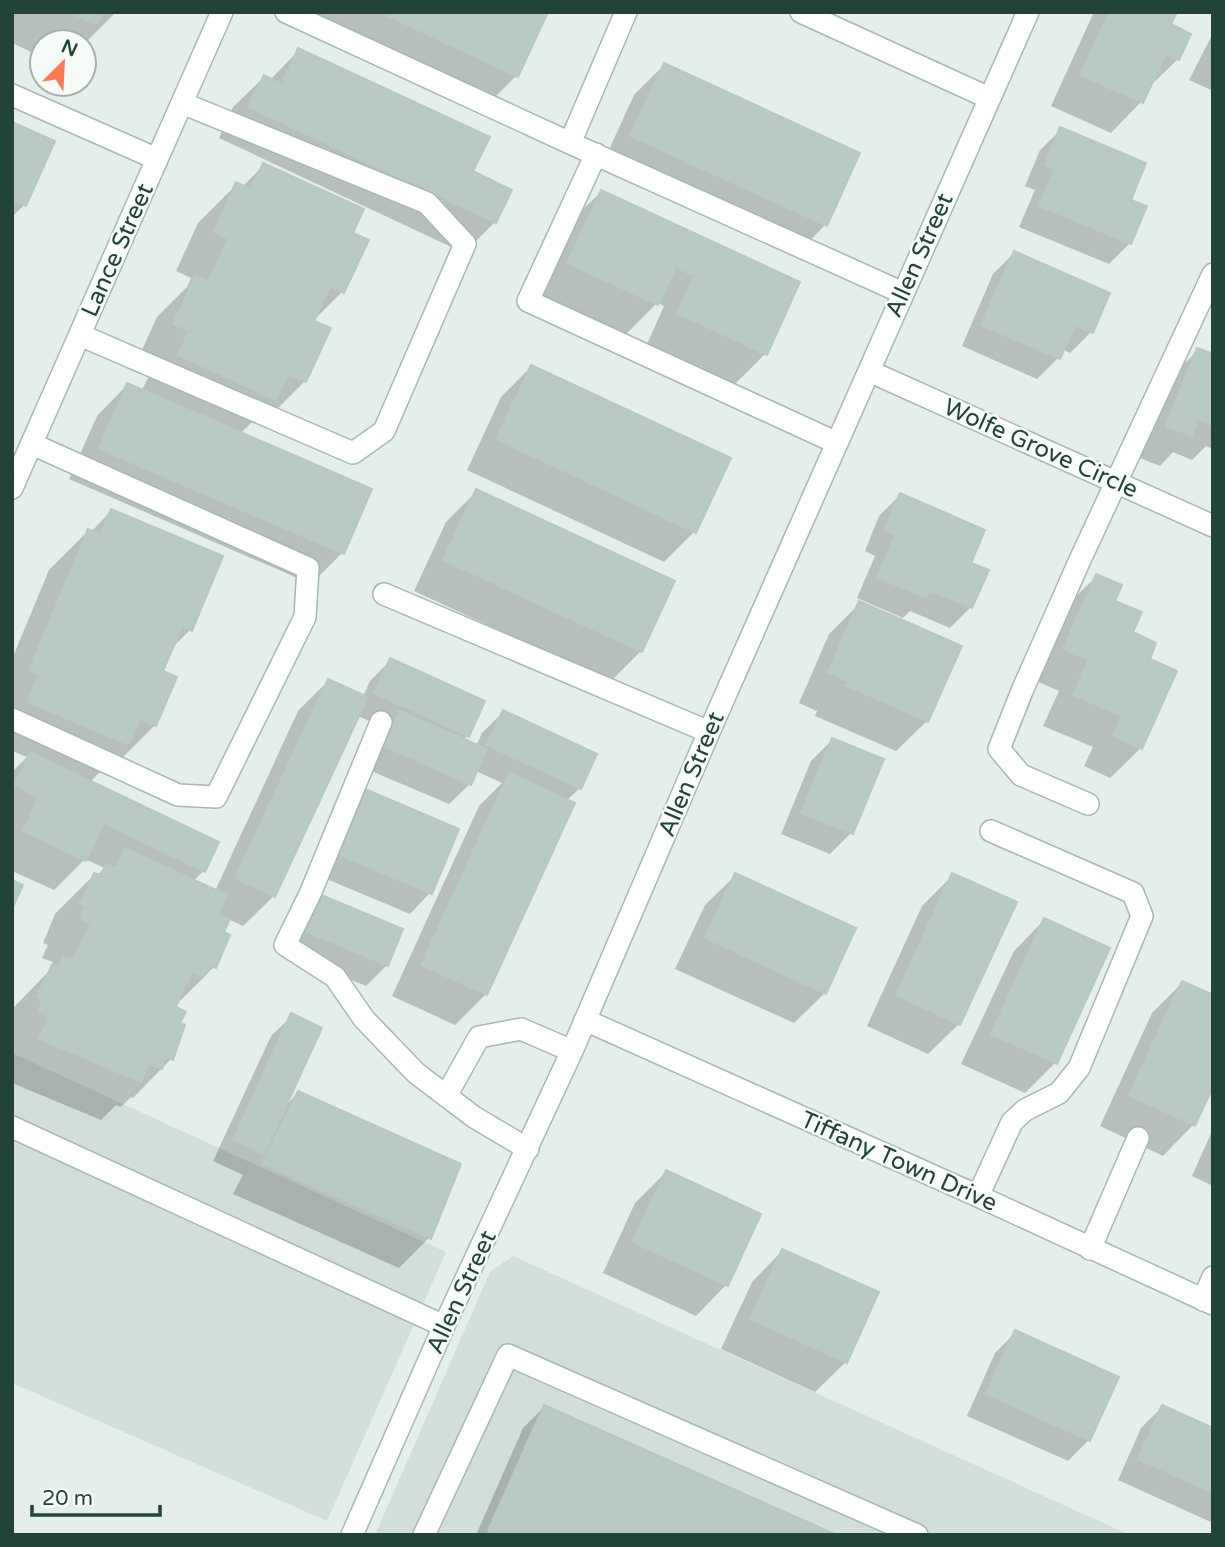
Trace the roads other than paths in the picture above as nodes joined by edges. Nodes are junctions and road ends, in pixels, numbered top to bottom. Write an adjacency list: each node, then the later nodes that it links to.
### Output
1 (222, 12): 8 (street, Lance Street)
2 (286, 12): 9 (street)
3 (626, 12): 9 (street)
4 (801, 12): 7 (street)
5 (1028, 12): 7 (street, Allen Street)
6 (12, 95): 11 (street)
7 (989, 98): 13 (street, Allen Street)
8 (181, 103): 11 (street, Lance Street); 14 (street)
9 (570, 143): 10 (street)
10 (596, 155): 13 (street); 16 (street)
11 (157, 159): 14 (street, Lance Street)
12 (1213, 274): 18 (street)
13 (903, 293): 15 (street, Allen Street)
14 (80, 335): 17 (street, Lance Street)
15 (869, 370): 16 (street, Allen Street); 18 (street, Wolfe Grove Circle)
16 (837, 443): 24 (street, Allen Street)
17 (32, 444): 19 (street, Lance Street); 22 (street)
18 (1117, 482): 20 (street, Wolfe Grove Circle); 25 (street)
19 (12, 488)
20 (1213, 526)
21 (384, 594): 24 (street)
22 (12, 719)
23 (381, 722): 29 (street)
24 (709, 732): 27 (street, Allen Street)
25 (1088, 804)
26 (991, 831): 33 (street)
27 (585, 1020): 28 (street, Allen Street); 33 (street, Tiffany Town Drive)
28 (572, 1051): 29 (street); 32 (street, Allen Street)
29 (446, 1096): 32 (street)
30 (12, 1127): 37 (street)
31 (1138, 1138): 34 (street)
32 (527, 1149): 37 (street, Allen Street)
33 (978, 1196): 34 (street, Tiffany Town Drive)
34 (1090, 1249): 36 (street, Tiffany Town Drive)
35 (1213, 1277): 36 (street)
36 (1208, 1302)
37 (444, 1326): 38 (street, Allen Street)
38 (352, 1535)
39 (424, 1535): 40 (street)
40 (917, 1535)

